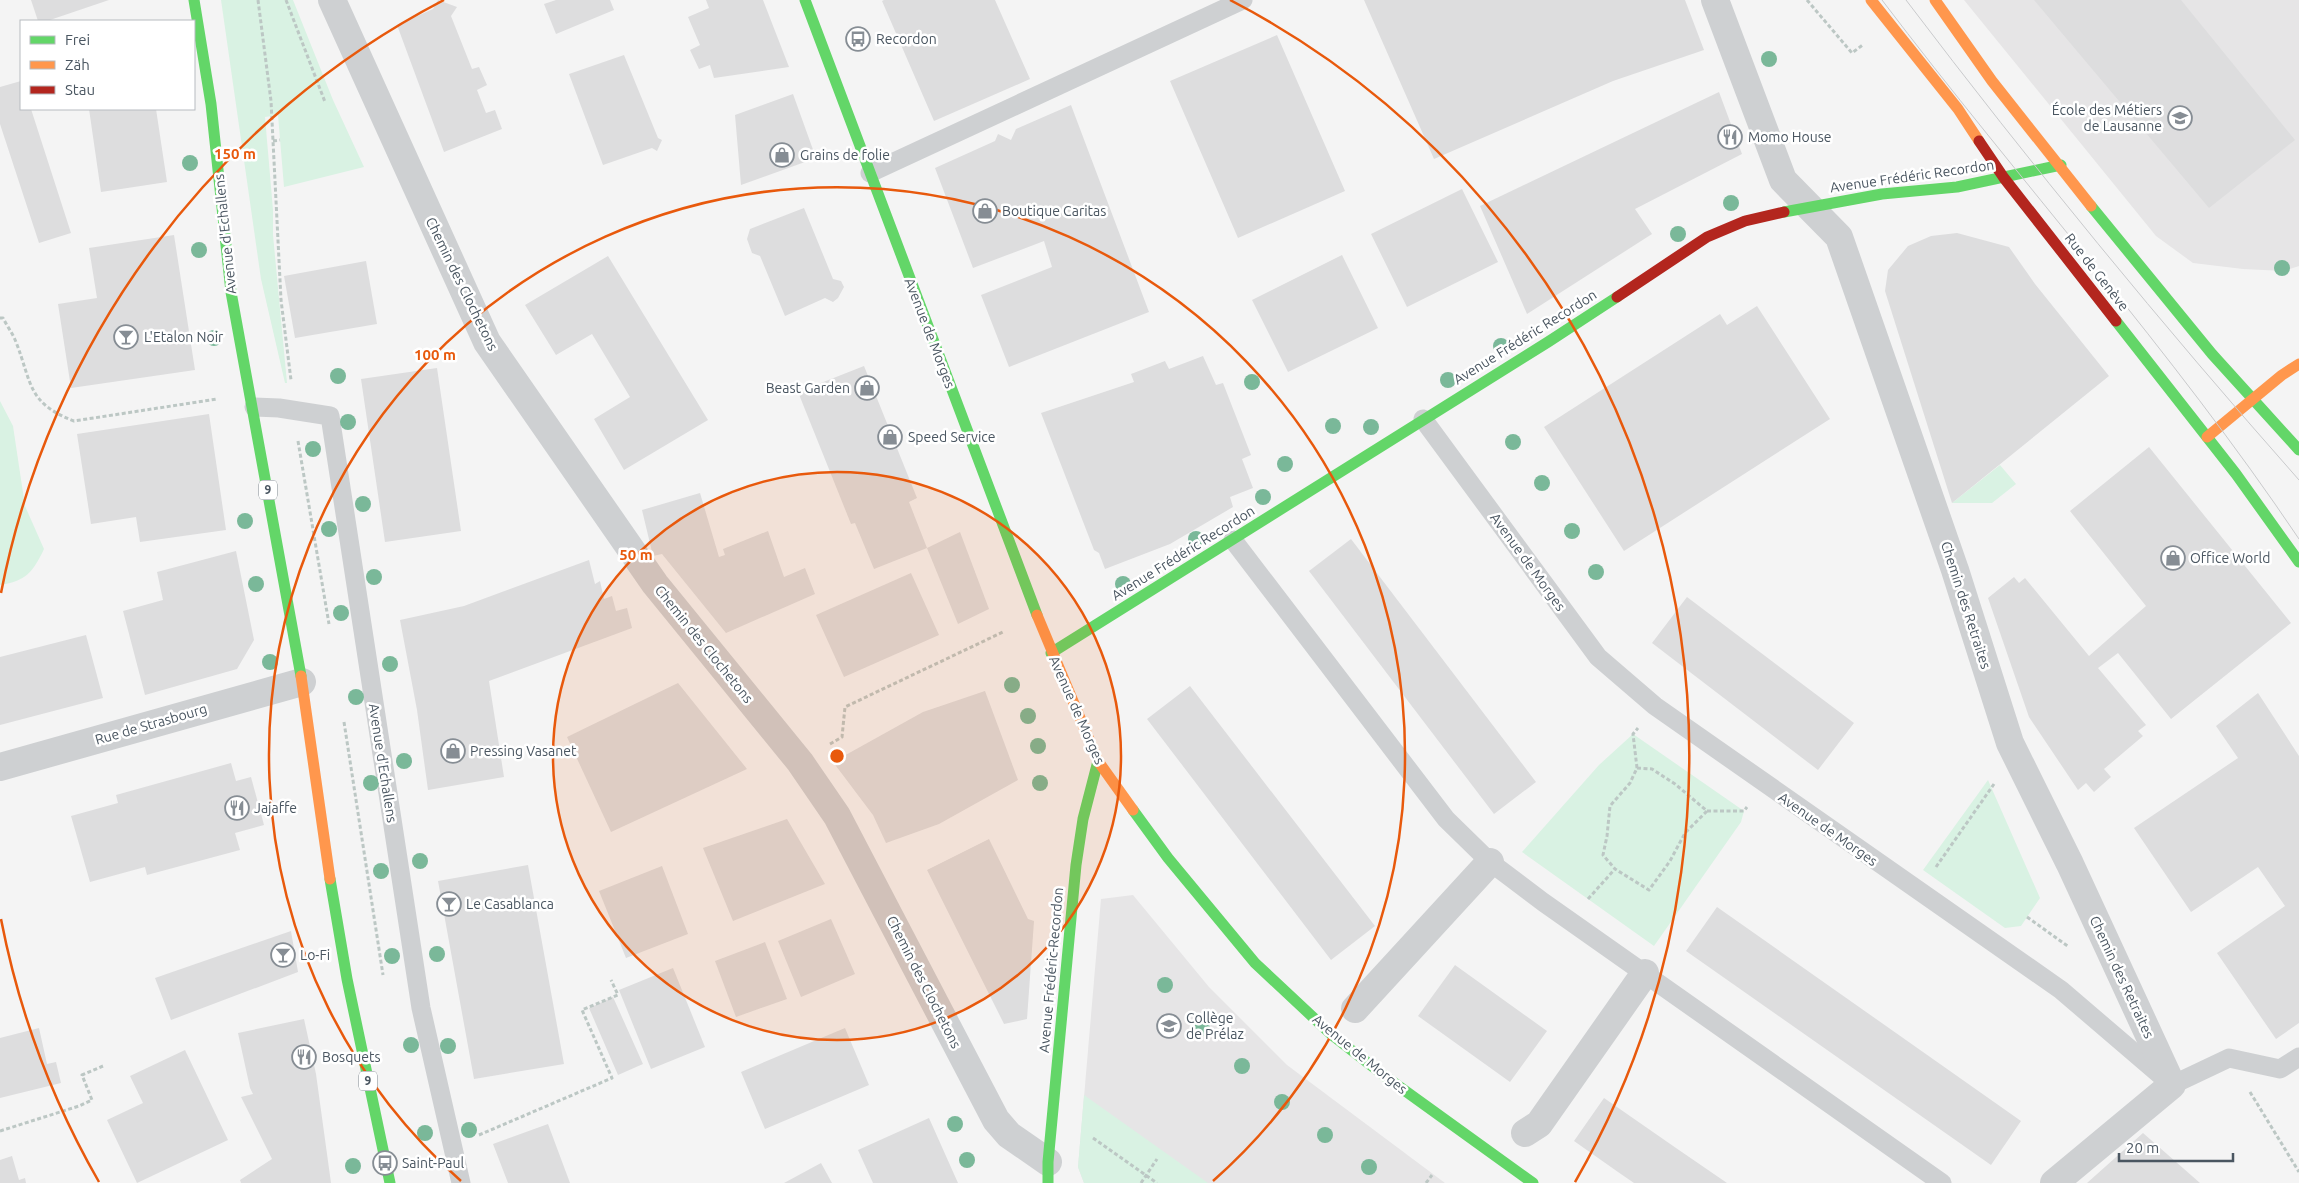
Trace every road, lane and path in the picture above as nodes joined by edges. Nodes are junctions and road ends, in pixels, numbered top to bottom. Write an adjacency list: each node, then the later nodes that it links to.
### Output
1 (194, 0): 24 (main road, Avenue d'Echallens / 9)
2 (258, 0): 13 (path)
3 (286, 0): 12 (path)
4 (332, 0): 58 (street, Chemin des Clochetons)
5 (805, 0): 17 (main road, Avenue de Morges)
6 (1243, 0): 17 (lane)
7 (1714, 0): 19 (street, Chemin des Retraites)
8 (1807, 0): 11 (path)
9 (1871, 0): 18 (main road, Rue de Genève)
10 (1935, 0): 16 (main road)
11 (1867, 42)
12 (325, 102)
13 (271, 119)
14 (280, 140): 15 (path)
15 (273, 141)
16 (2061, 165): 18 (main road, Avenue Frédéric Recordon); 23 (main road)
17 (870, 173): 31 (main road, Avenue de Morges)
18 (2004, 178): 19 (main road, Avenue Frédéric Recordon); 26 (main road, Rue de Genève)
19 (1807, 207): 25 (main road, Avenue Frédéric Recordon); 35 (street, Chemin des Retraites)
20 (0, 318): 22 (path)
21 (2299, 364): 23 (main road)
22 (218, 399)
23 (2253, 400): 26 (main road); 27 (main road)
24 (254, 407): 32 (main road, Avenue d'Echallens / 9); 62 (lane, Avenue d'Echallens)
25 (1423, 419): 28 (main road, Avenue Frédéric Recordon); 43 (lane, Avenue de Morges)
26 (2207, 437): 29 (main road, Rue de Genève)
27 (2299, 450)
28 (1233, 540): 31 (main road, Avenue Frédéric Recordon); 41 (lane)
29 (2299, 562)
30 (1003, 632): 34 (path)
31 (1051, 652): 36 (main road, Avenue de Morges)
32 (302, 682): 37 (street, Rue de Strasbourg); 61 (main road, Avenue d'Echallens / 9)
33 (1633, 734): 38 (path)
34 (828, 745)
35 (2015, 754): 43 (path); 51 (street, Chemin des Retraites)
36 (1098, 762): 58 (main road, Avenue Frédéric-Recordon); 66 (main road, Avenue de Morges)
37 (0, 767)
38 (1637, 768): 39 (path); 42 (path)
39 (1707, 811): 40 (path); 42 (path)
40 (1744, 811)
41 (1490, 862): 45 (lane); 47 (street)
42 (1615, 869): 44 (path)
43 (1918, 892): 51 (lane, Avenue de Morges)
44 (1584, 906)
45 (1645, 973): 53 (street); 67 (lane)
46 (611, 980): 54 (path)
47 (1356, 1009)
48 (2299, 1057): 49 (lane)
49 (2229, 1058): 51 (lane); 57 (path)
50 (103, 1066): 52 (path)
51 (2172, 1085): 68 (street)
52 (0, 1131)
53 (1525, 1133)
54 (482, 1134)
55 (1093, 1138): 60 (path)
56 (1157, 1160): 60 (path)
57 (2299, 1172)
58 (1048, 1173)
59 (1432, 1175): 65 (path)
60 (1146, 1176): 63 (path); 64 (path)
61 (390, 1183)
62 (461, 1183)
63 (1141, 1183)
64 (1156, 1183)
65 (1426, 1183)
66 (1533, 1183)
67 (1942, 1183)
68 (2054, 1183)

